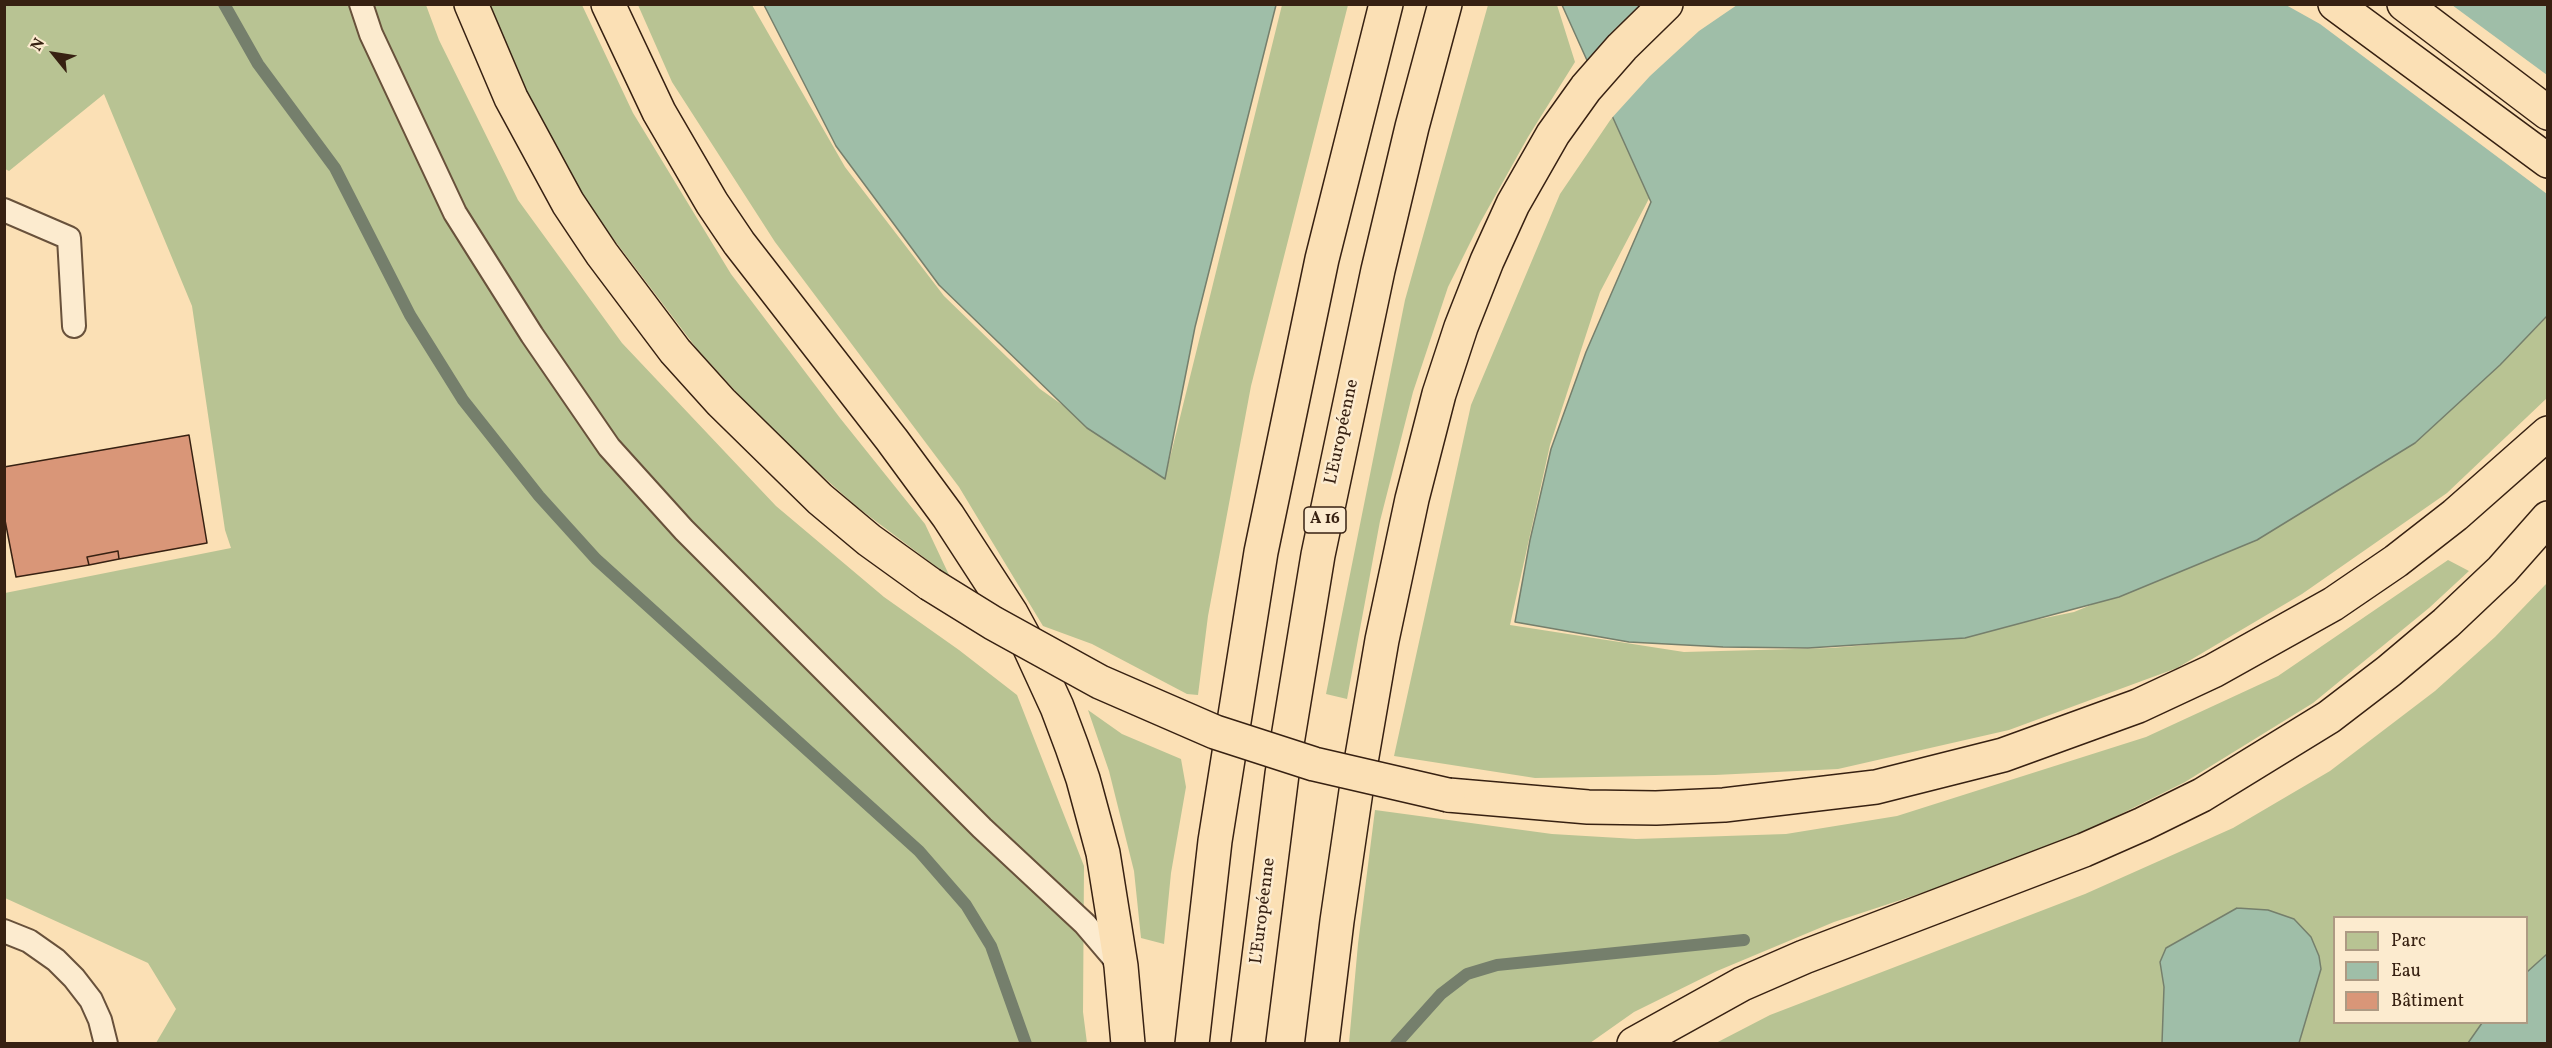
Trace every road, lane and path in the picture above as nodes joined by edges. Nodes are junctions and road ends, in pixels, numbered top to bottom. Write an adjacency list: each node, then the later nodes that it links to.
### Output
1 (361, 4): 16 (lane)
2 (471, 4): 13 (highway, bridge)
3 (608, 4): 16 (highway)
4 (1386, 4): 19 (highway)
5 (1445, 4): 20 (highway, L'Européenne / A 16)
6 (1666, 4): 21 (highway)
7 (2335, 4): 10 (highway)
8 (2404, 4): 9 (highway)
9 (2547, 113)
10 (2547, 161)
11 (4, 210): 12 (lane)
12 (75, 326)
13 (2547, 433)
14 (2547, 518): 22 (highway)
15 (4, 932): 17 (lane)
16 (1121, 966): 18 (highway)
17 (106, 1044)
18 (1128, 1044)
19 (1192, 1044)
20 (1248, 1044)
21 (1322, 1044)
22 (1635, 1044)

